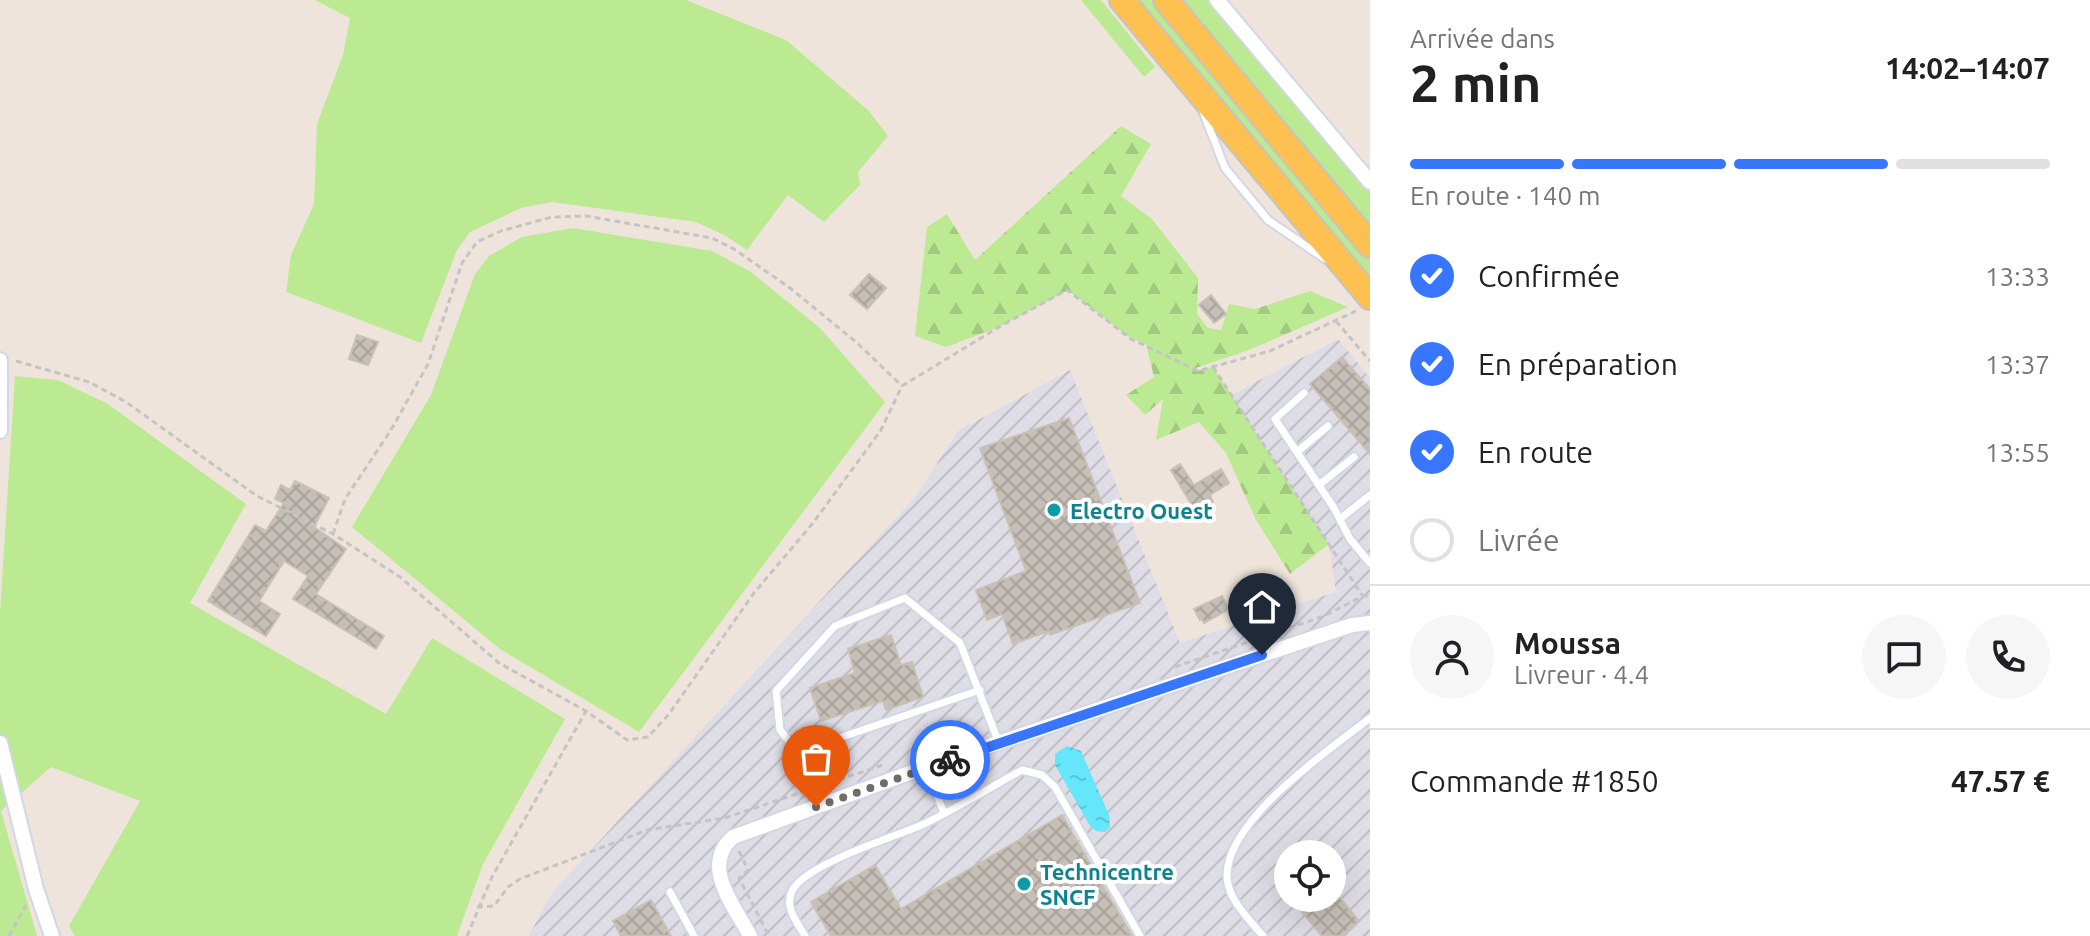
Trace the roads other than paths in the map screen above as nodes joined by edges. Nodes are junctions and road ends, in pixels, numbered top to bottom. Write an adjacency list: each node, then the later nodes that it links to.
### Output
1 (1122, 0): 6 (main road)
2 (1166, 0): 5 (main road)
3 (1217, 0): 4 (street)
4 (1370, 182)
5 (1370, 245)
6 (1364, 299)
7 (7, 360): 10 (street)
8 (1304, 393): 11 (lane)
9 (1328, 426): 11 (lane)
10 (0, 431)
11 (1297, 452): 13 (lane)
12 (1354, 457): 13 (lane)
13 (1319, 485): 15 (lane)
14 (1370, 495): 15 (lane)
15 (1340, 519): 16 (lane)
16 (1370, 563)
17 (1370, 623): 21 (street)
18 (980, 690): 18 (lane); 21 (lane)
19 (1370, 718): 30 (lane)
20 (0, 743): 25 (street)
21 (999, 743): 22 (street)
22 (926, 767): 23 (lane); 27 (street)
23 (944, 813): 28 (lane); 29 (lane)
24 (670, 892): 26 (lane)
25 (52, 936)
26 (694, 936)
27 (750, 936)
28 (805, 936)
29 (1140, 936)
30 (1263, 936)

